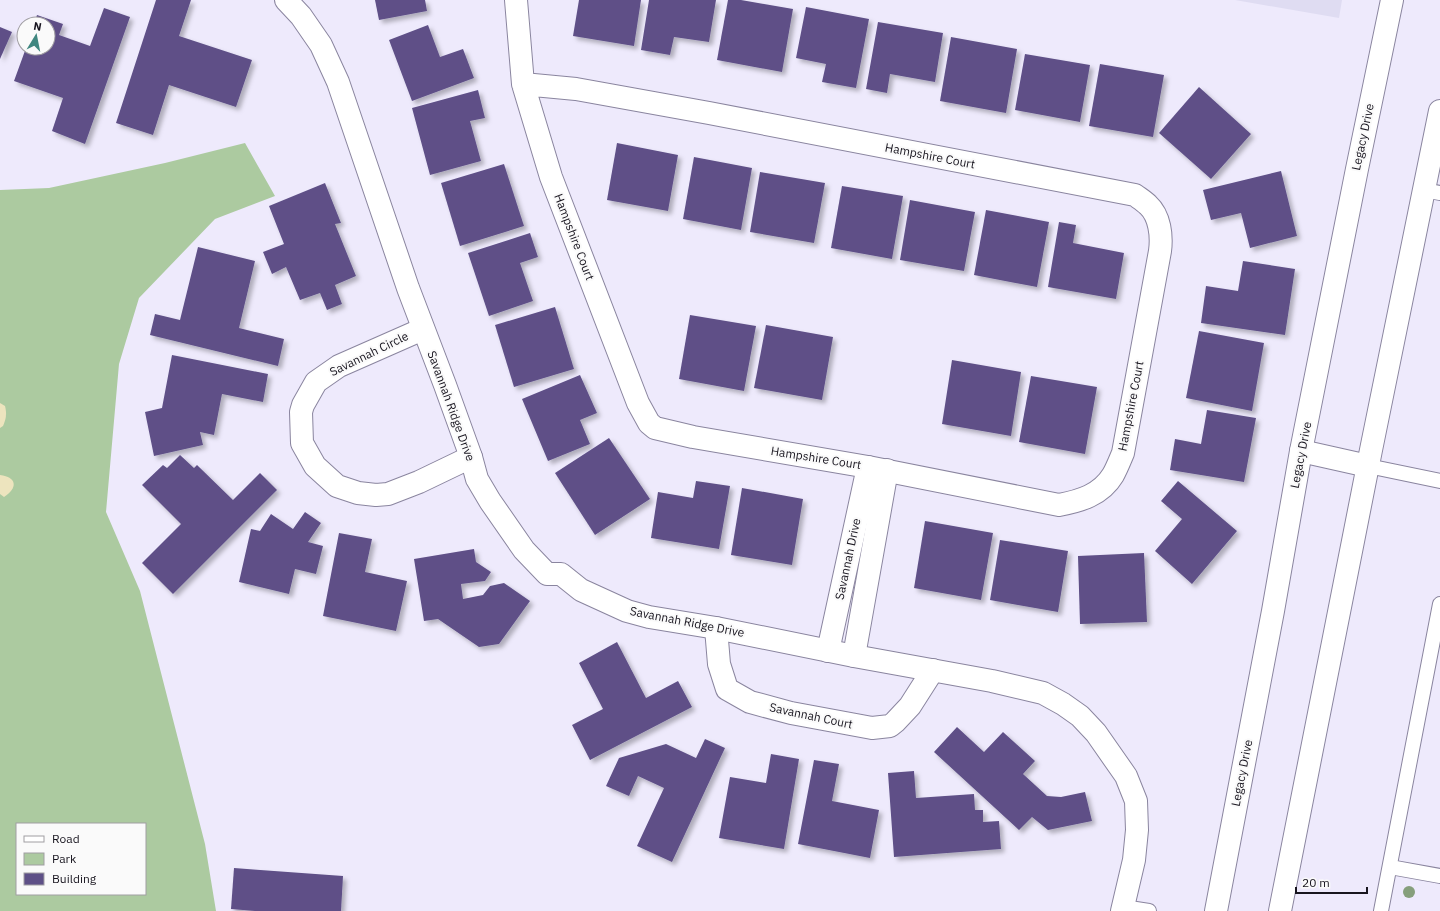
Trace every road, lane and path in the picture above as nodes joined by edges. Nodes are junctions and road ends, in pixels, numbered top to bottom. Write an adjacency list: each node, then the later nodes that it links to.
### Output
1 (286, 0): 7 (street, Savannah Ridge Drive)
2 (516, 0): 4 (street, Hampshire Court)
3 (1392, 0): 8 (street, Legacy Drive)
4 (523, 84): 11 (street, Hampshire Court); 11 (street, Hampshire Court)
5 (1440, 111): 6 (street)
6 (1432, 192): 10 (street)
7 (423, 329): 9 (street, Savannah Ridge Drive); 9 (street, Savannah Circle)
8 (1301, 451): 10 (street); 22 (street, Legacy Drive)
9 (470, 457): 14 (street, Savannah Ridge Drive)
10 (1368, 466): 12 (lane); 23 (street)
11 (878, 468): 15 (street, Savannah Drive); 16 (street, Savannah Drive)
12 (1440, 481)
13 (1440, 604): 18 (lane)
14 (716, 628): 15 (street, Savannah Ridge Drive); 17 (street, Savannah Court)
15 (828, 651): 16 (street, Savannah Ridge Drive)
16 (854, 656): 17 (street, Savannah Ridge Drive)
17 (933, 670): 20 (street, Savannah Ridge Drive)
18 (1390, 867): 19 (lane); 24 (lane)
19 (1440, 876)
20 (1122, 909): 21 (lane)
21 (1149, 911)
22 (1216, 911)
23 (1280, 911)
24 (1381, 911)

